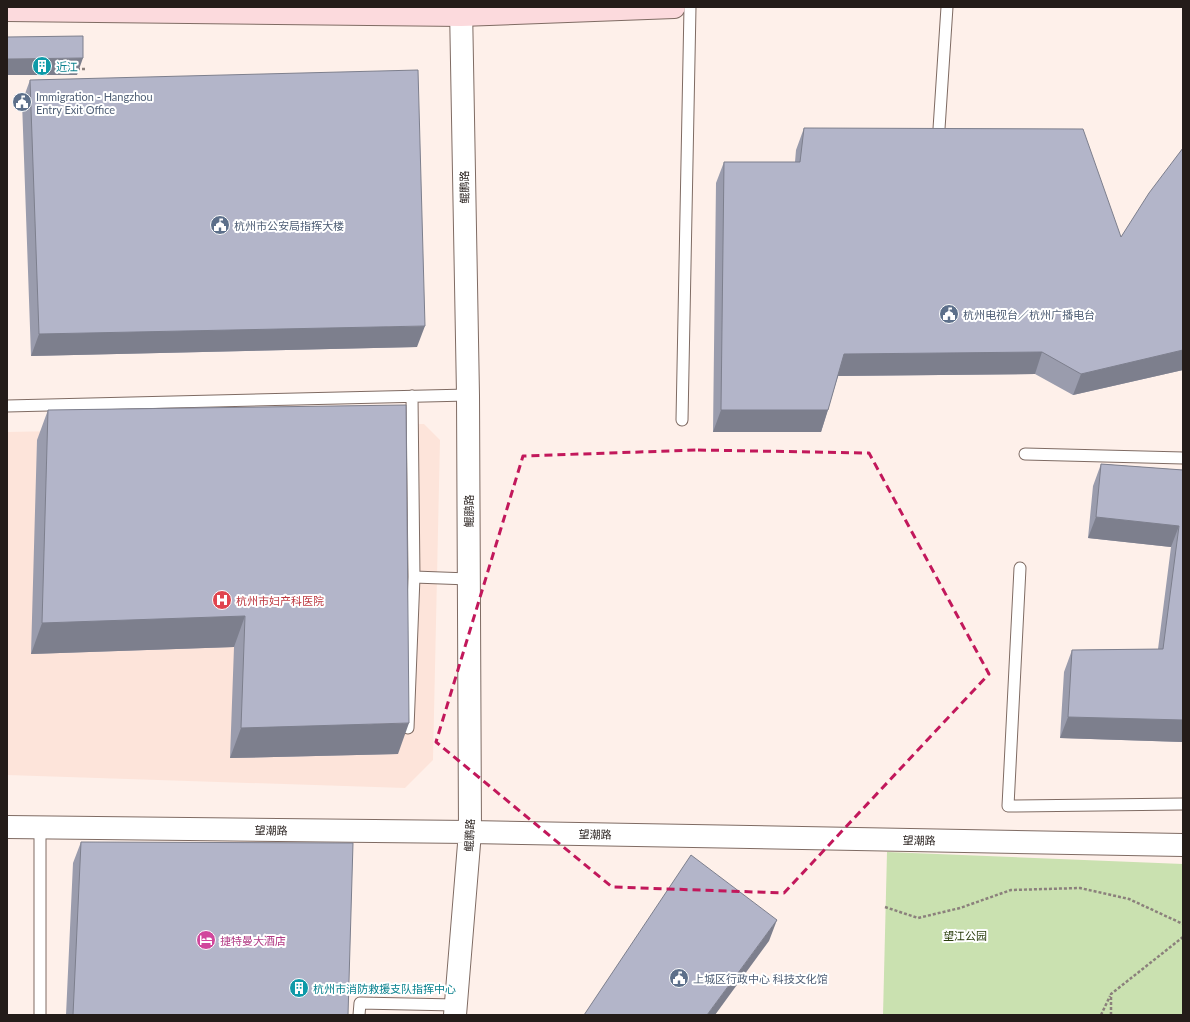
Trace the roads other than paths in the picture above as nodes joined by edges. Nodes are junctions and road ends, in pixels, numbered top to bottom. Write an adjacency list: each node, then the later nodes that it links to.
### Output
1 (674, 7): 5 (main road)
2 (690, 7): 11 (lane)
3 (947, 7): 6 (lane)
4 (7, 10): 5 (main road)
5 (461, 11): 7 (street, 鲲鹏路)
6 (938, 150)
7 (468, 395): 8 (lane); 16 (street, 鲲鹏路)
8 (412, 400): 9 (lane); 10 (lane); 15 (lane)
9 (7, 406)
10 (399, 412)
11 (682, 420)
12 (1025, 454): 13 (lane)
13 (1183, 458)
14 (1020, 568): 18 (lane)
15 (414, 577): 16 (lane); 17 (lane)
16 (469, 578): 21 (street, 鲲鹏路)
17 (408, 728)
18 (1183, 804)
19 (7, 827): 20 (street, 望潮路)
20 (40, 828): 21 (street, 望潮路); 24 (lane)
21 (470, 832): 22 (street, 望潮路); 23 (street, 鲲鹏路)
22 (1183, 845)
23 (455, 1010): 25 (lane)
24 (40, 1015)
25 (359, 1015)

